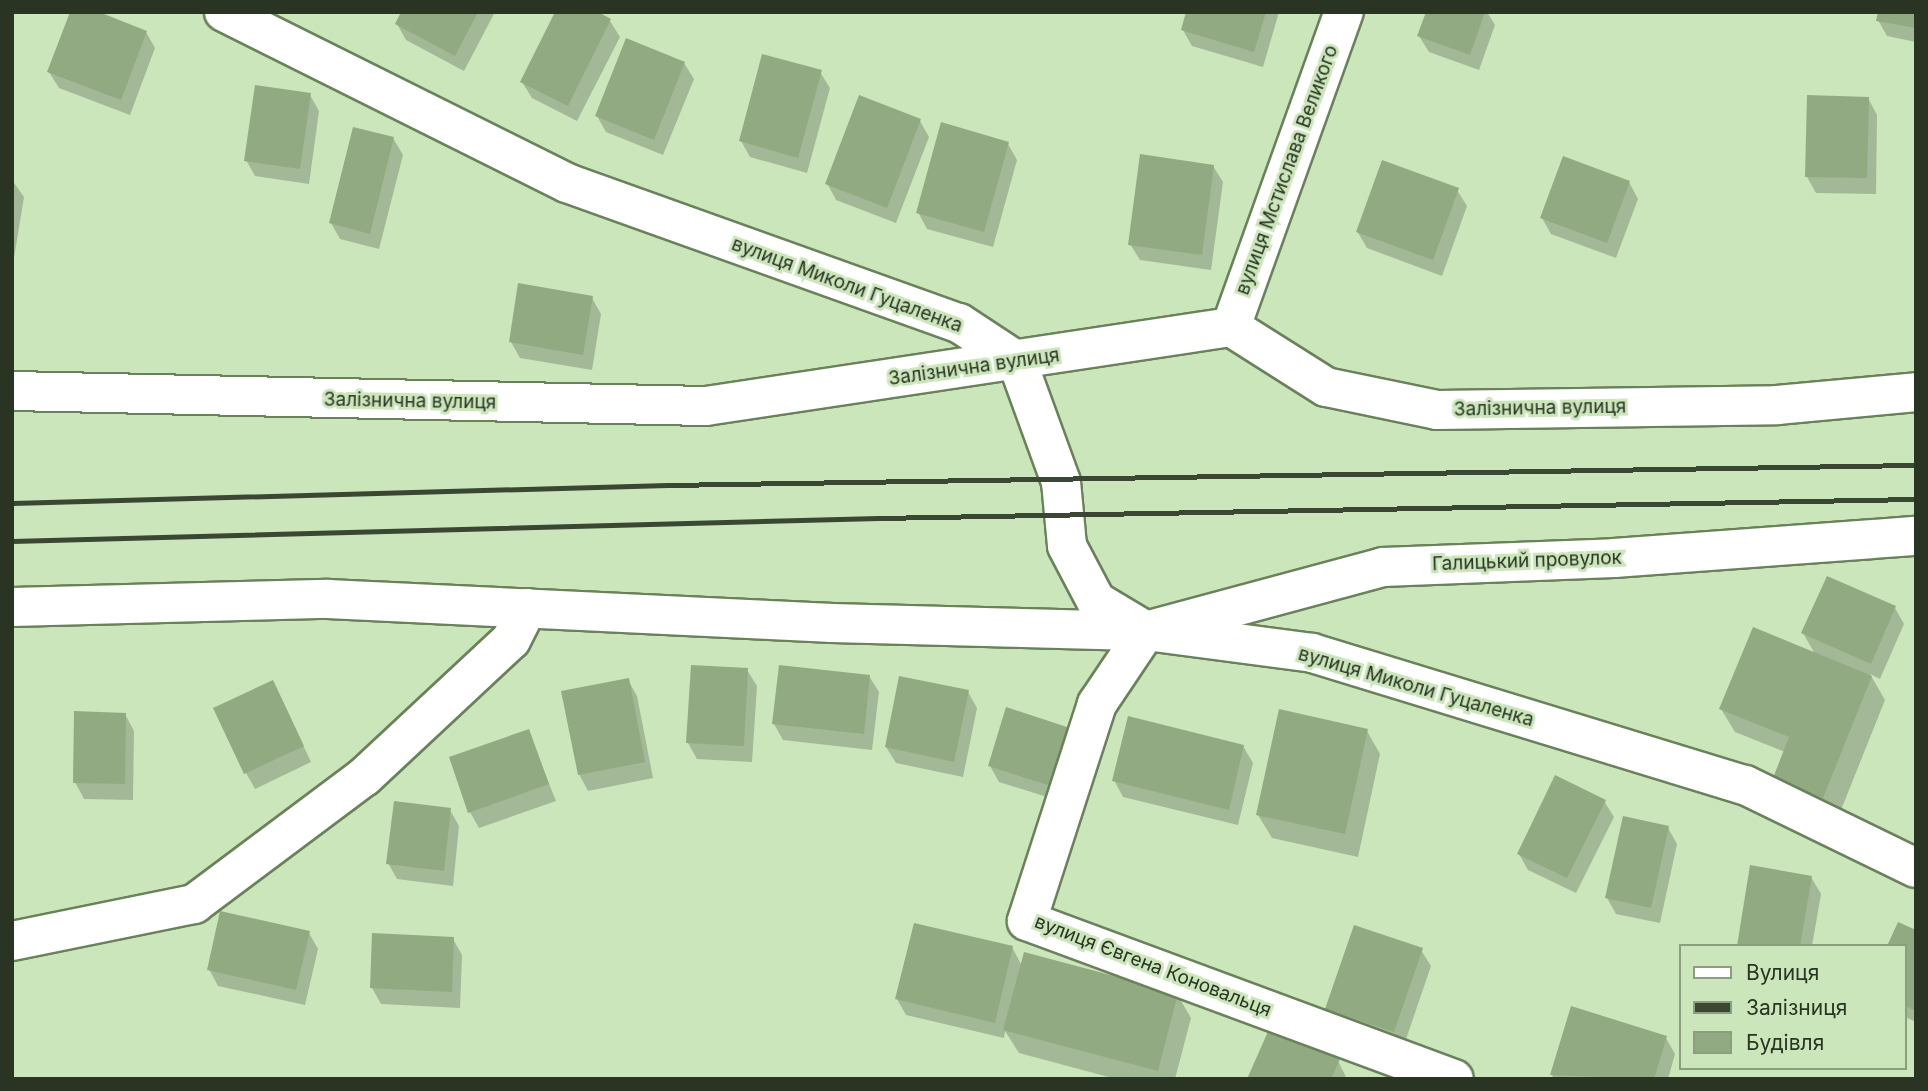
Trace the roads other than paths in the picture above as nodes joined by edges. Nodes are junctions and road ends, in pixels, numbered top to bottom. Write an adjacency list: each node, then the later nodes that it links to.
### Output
1 (224, 12): 4 (street, вулиця Миколи Гуцаленка)
2 (1344, 12): 3 (street, вулиця Мстислава Великого)
3 (1231, 327): 4 (street, Залізнична вулиця); 6 (street, Залізнична вулиця)
4 (1017, 361): 5 (street, Залізнична вулиця); 10 (street, вулиця Миколи Гуцаленка)
5 (12, 391)
6 (1916, 392)
7 (1916, 536): 10 (street, Галицький провулок)
8 (12, 607): 9 (street)
9 (527, 608): 10 (street); 12 (street)
10 (1146, 631): 11 (street, вулиця Миколи Гуцаленка); 13 (street, вулиця Євгена Коновальця)
11 (1916, 868)
12 (12, 941)
13 (1454, 1079)

